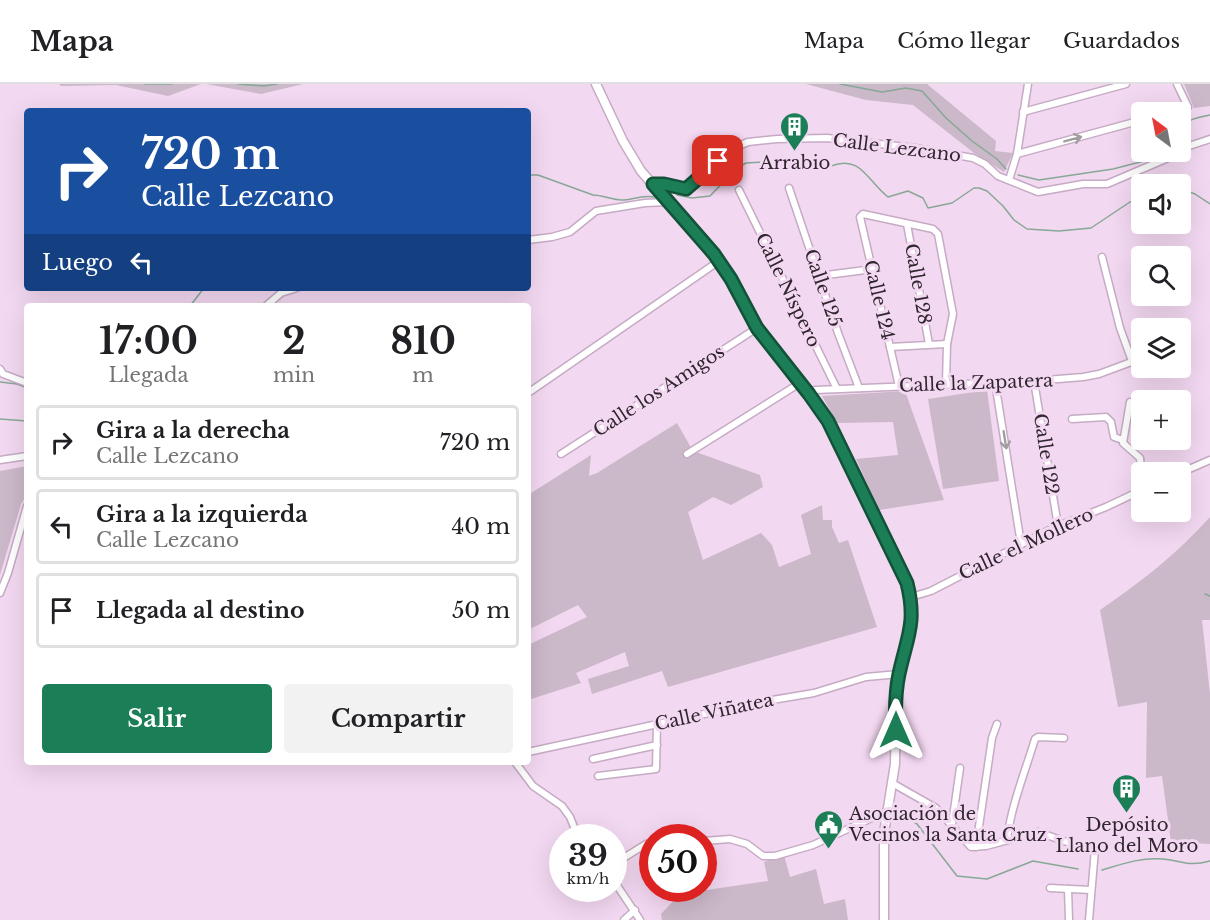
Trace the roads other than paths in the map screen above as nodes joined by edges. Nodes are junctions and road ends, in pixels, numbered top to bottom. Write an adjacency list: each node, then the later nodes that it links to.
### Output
1 (596, 84): 13 (main road)
2 (1028, 84): 6 (street)
3 (1126, 84): 6 (street)
4 (1177, 84): 5 (street)
5 (1186, 102)
6 (1023, 112): 10 (street)
7 (1131, 123): 10 (street, one-way to 7)
8 (1210, 139): 9 (street)
9 (1191, 145)
10 (1017, 154): 12 (street)
11 (1159, 162): 12 (street, Calle Lezcano)
12 (1009, 180): 13 (street, Calle Lezcano)
13 (653, 184): 16 (main road)
14 (789, 188): 22 (street, Calle 125)
15 (739, 190): 39 (street, Calle Níspero)
16 (668, 202): 18 (street); 20 (main road)
17 (907, 224): 21 (street, Calle 124); 26 (street, Calle 128); 27 (street)
18 (531, 240)
19 (1102, 257): 29 (street)
20 (719, 261): 25 (main road); 40 (street)
21 (873, 269): 22 (street); 28 (street, Calle 124)
22 (819, 276): 38 (street, Calle 125)
23 (287, 291): 24 (street)
24 (269, 303)
25 (757, 328): 35 (main road); 45 (street, Calle los Amigos)
26 (929, 344): 27 (street); 28 (street)
27 (947, 344): 36 (street)
28 (890, 347): 37 (street, Calle 124)
29 (1131, 359)
30 (1131, 362): 33 (street, Calle la Zapatera)
31 (0, 369): 32 (street)
32 (24, 381)
33 (1034, 381): 34 (street, Calle la Zapatera); 54 (street, Calle 122)
34 (995, 382): 36 (street, Calle la Zapatera); 55 (street, one-way to 55)
35 (800, 383): 41 (main road); 46 (street)
36 (946, 384): 37 (street, Calle la Zapatera)
37 (899, 386): 38 (street, Calle la Zapatera)
38 (859, 388): 39 (street, Calle la Zapatera)
39 (837, 389): 41 (street, Calle la Zapatera)
40 (531, 391)
41 (809, 394): 57 (main road)
42 (1130, 402): 44 (street)
43 (1072, 419): 44 (street)
44 (1124, 440): 50 (street)
45 (561, 454)
46 (687, 454)
47 (24, 456): 48 (street)
48 (0, 460)
49 (1210, 460): 51 (street)
50 (1140, 462)
51 (1191, 468)
52 (1131, 495): 54 (street, Calle el Mollero)
53 (24, 517): 56 (street)
54 (1058, 526): 55 (street, Calle el Mollero)
55 (1021, 544): 57 (street, Calle el Mollero)
56 (0, 592)
57 (910, 597): 58 (main road)
58 (899, 674): 59 (street, Calle Viñatea); 68 (main road)
59 (657, 724): 62 (street); 63 (street, Calle Viñatea)
60 (997, 724): 74 (street)
61 (1064, 738): 73 (street)
62 (657, 745): 64 (street); 67 (street)
63 (531, 751)
64 (593, 759)
65 (517, 765): 70 (street)
66 (960, 768): 71 (street)
67 (598, 776)
68 (892, 783): 69 (main road); 71 (street)
69 (887, 811): 72 (street); 82 (main road)
70 (573, 824)
71 (952, 824): 74 (street)
72 (717, 840)
73 (1007, 840): 74 (street); 77 (street)
74 (976, 847)
75 (1050, 888): 76 (street)
76 (1068, 889): 77 (street); 83 (street)
77 (1091, 890): 84 (street)
78 (627, 899): 79 (street)
79 (635, 910): 80 (street); 81 (street)
80 (624, 920)
81 (640, 920)
82 (884, 920)
83 (1068, 920)
84 (1089, 920)

